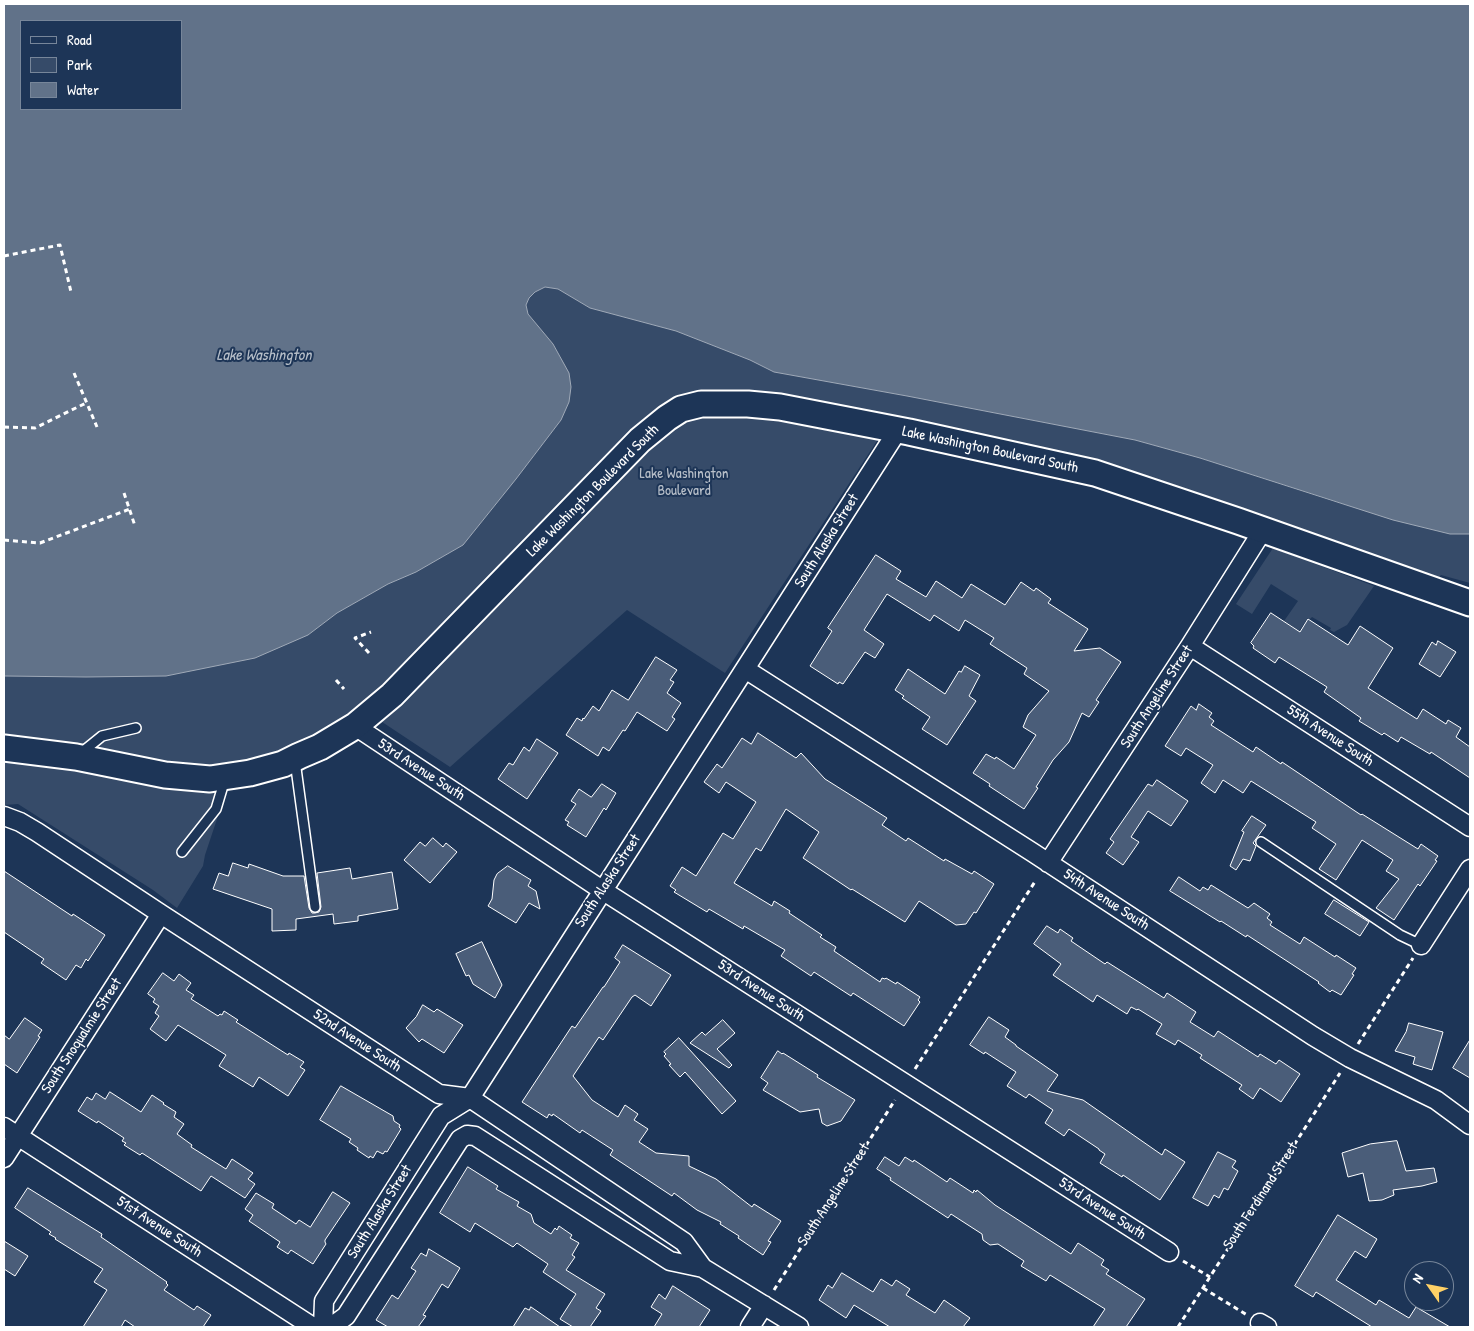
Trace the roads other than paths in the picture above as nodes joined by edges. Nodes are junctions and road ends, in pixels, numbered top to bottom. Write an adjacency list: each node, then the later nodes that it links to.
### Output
1 (898, 430): 2 (main road, Lake Washington Boulevard South); 5 (street, South Alaska Street); 6 (main road, Lake Washington Boulevard South)
2 (1263, 530): 3 (main road, Lake Washington Boulevard South); 4 (street, South Angeline Street)
3 (1470, 602)
4 (1190, 646): 13 (street, 55th Avenue South); 16 (street, South Angeline Street)
5 (745, 669): 16 (street, 54th Avenue South); 18 (street, South Alaska Street)
6 (355, 726): 10 (main road, Lake Washington Boulevard South); 18 (street, 53rd Avenue South)
7 (136, 728): 9 (lane)
8 (4, 748): 9 (main road, Lake Washington Boulevard South)
9 (76, 756): 11 (main road, Lake Washington Boulevard South)
10 (295, 758): 11 (main road, Lake Washington Boulevard South); 19 (lane)
11 (226, 776): 15 (lane)
12 (4, 816): 20 (street, 52nd Avenue South)
13 (1470, 826)
14 (1260, 842): 21 (lane)
15 (182, 852)
16 (1048, 863): 23 (street, 54th Avenue South)
17 (1470, 869): 21 (street)
18 (602, 890): 22 (street, South Alaska Street); 27 (street, 53rd Avenue South)
19 (315, 907)
20 (161, 914): 22 (street, 52nd Avenue South); 24 (street, South Snoqualmie Street)
21 (1419, 949)
22 (470, 1098): 28 (street, 52nd Avenue South); 31 (street, South Alaska Street)
23 (1470, 1124)
24 (11, 1132): 26 (street, South Snoqualmie Street); 30 (street, 51st Avenue South)
25 (475, 1136): 28 (street, 52nd Avenue South); 32 (street, South Alaska Street)
26 (4, 1158)
27 (1172, 1254)
28 (703, 1268): 29 (street, 52nd Avenue South)
29 (764, 1305): 33 (street); 34 (street, 52nd Avenue South)
30 (313, 1327)
31 (323, 1327)
32 (331, 1327)
33 (750, 1327)
34 (799, 1327)

